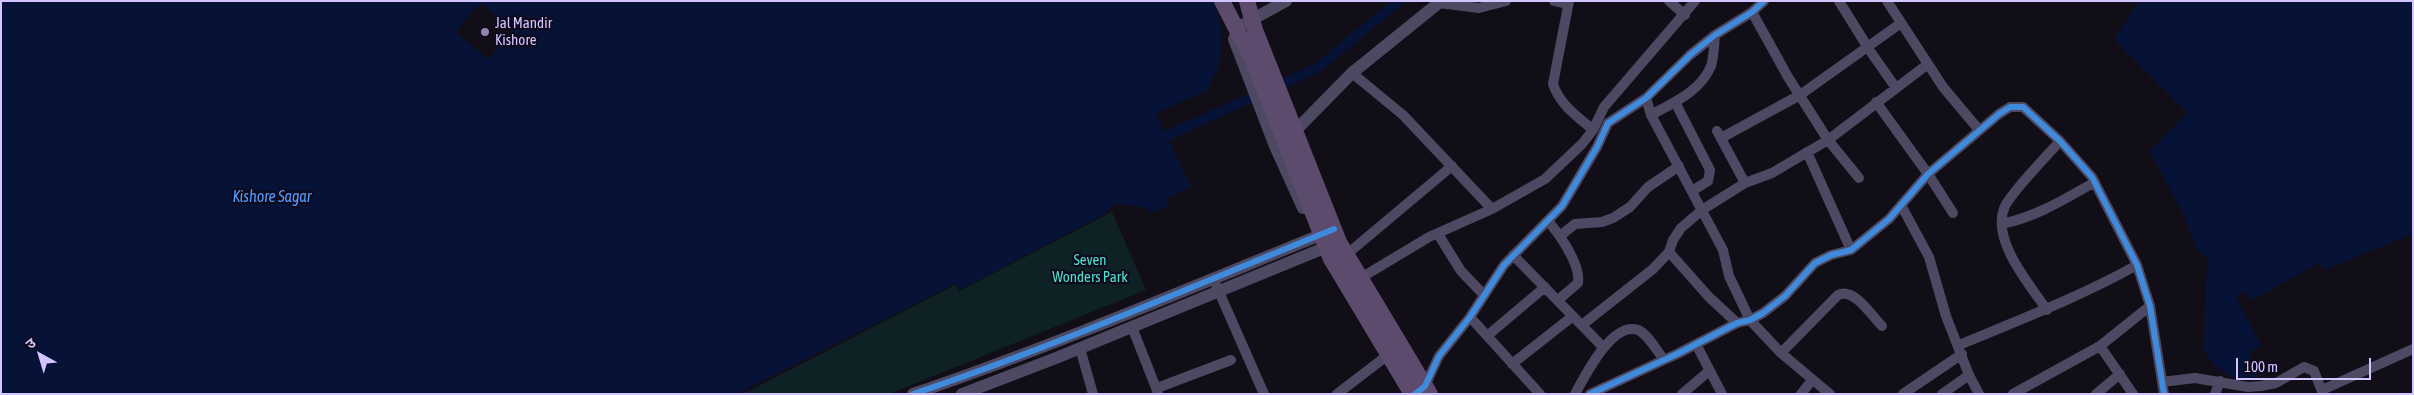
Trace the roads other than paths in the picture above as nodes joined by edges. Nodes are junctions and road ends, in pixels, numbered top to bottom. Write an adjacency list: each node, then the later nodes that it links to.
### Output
1 (1222, 1): 18 (main road)
2 (1247, 1): 18 (main road)
3 (1286, 1): 50 (street)
4 (1506, 1): 11 (street)
5 (1554, 1): 12 (street)
6 (1669, 1): 14 (street)
7 (1695, 1): 14 (street)
8 (1764, 1): 13 (street)
9 (1839, 1): 17 (street)
10 (1887, 1): 15 (street)
11 (1440, 2): 20 (street)
12 (1568, 3): 30 (street)
13 (1752, 12): 16 (street); 22 (street)
14 (1685, 15): 27 (street)
15 (1901, 23): 17 (street); 19 (street)
16 (1715, 35): 23 (street); 24 (street)
17 (1868, 48): 21 (street); 22 (street)
18 (1259, 58): 29 (main road)
19 (1928, 64): 21 (street); 31 (street)
20 (1352, 73): 29 (street); 35 (street)
21 (1896, 88): 25 (street)
22 (1800, 95): 32 (street); 40 (street)
23 (1646, 98): 26 (street); 28 (street)
24 (1675, 102): 26 (street); 41 (street)
25 (1876, 102): 32 (street); 37 (street)
26 (1651, 114): 36 (street)
27 (1599, 117): 28 (street); 30 (street)
28 (1608, 123): 46 (street)
29 (1289, 128): 50 (main road)
30 (1593, 130): 43 (street)
31 (1980, 130): 33 (street); 37 (street)
32 (1828, 140): 34 (street); 38 (street)
33 (2060, 141): 39 (street); 47 (street)
34 (1807, 152): 40 (street); 51 (street)
35 (1452, 166): 43 (street); 50 (street)
36 (1679, 166): 41 (street); 49 (street)
37 (1928, 174): 42 (street); 45 (street)
38 (1859, 178)
39 (2095, 182): 47 (street); 54 (street)
40 (1745, 183): 44 (street)
41 (1692, 191): 44 (street)
42 (1901, 205): 51 (street); 75 (street)
43 (1492, 208): 48 (street)
44 (1702, 210): 52 (street); 65 (street)
45 (1953, 213)
46 (1548, 221): 49 (street); 53 (street)
47 (2002, 224): 62 (street)
48 (1438, 234): 56 (street); 59 (street)
49 (1560, 236): 60 (street)
50 (1330, 238): 55 (street); 56 (main road); 58 (street); 78 (main road)
51 (1850, 250): 65 (street)
52 (1669, 252): 66 (street); 67 (street)
53 (1512, 255): 57 (street); 59 (street)
54 (2137, 265): 61 (street); 62 (street)
55 (1213, 278): 58 (street); 83 (street)
56 (1359, 279): 91 (main road)
57 (1545, 287): 60 (street); 70 (street)
58 (1219, 291): 69 (street); 96 (street)
59 (1484, 295): 64 (street)
60 (1558, 300): 63 (street)
61 (2150, 306): 72 (street); 88 (street)
62 (2047, 310): 75 (street)
63 (1573, 316): 67 (street); 81 (street)
64 (1470, 317): 70 (street); 91 (street)
65 (1750, 320): 66 (street); 77 (street)
66 (1737, 323): 71 (street)
67 (1582, 325): 73 (street)
68 (1882, 326): 77 (street)
69 (1132, 327): 74 (street); 90 (street)
70 (1487, 336): 81 (street)
71 (1696, 344): 80 (street); 82 (street)
72 (2100, 346): 84 (street); 108 (street)
73 (1603, 347): 80 (street); 99 (street)
74 (1080, 348): 89 (street); 95 (street)
75 (1960, 349): 85 (street); 105 (street)
76 (2413, 349): 92 (street)
77 (1781, 353): 86 (street)
78 (1388, 355): 91 (main road); 97 (street)
79 (1231, 360): 90 (street)
80 (1664, 360): 100 (street)
81 (1512, 364): 98 (street)
82 (1709, 371): 101 (street); 102 (street)
83 (972, 374): 89 (street); 93 (street)
84 (2120, 374): 109 (street); 110 (street)
85 (1969, 375): 106 (street); 107 (street)
86 (1812, 380): 103 (street); 104 (street)
87 (2220, 381): 88 (street); 92 (street); 112 (street)
88 (2162, 382): 111 (street)
89 (978, 391): 94 (street)
90 (1158, 391)
91 (1421, 392)
92 (2322, 392)
93 (913, 394)
94 (962, 394)
95 (1093, 394)
96 (1264, 394)
97 (1337, 394)
98 (1540, 394)
99 (1575, 394)
100 (1590, 394)
101 (1682, 394)
102 (1722, 394)
103 (1801, 394)
104 (1830, 394)
105 (1903, 394)
106 (1942, 394)
107 (1979, 394)
108 (2013, 394)
109 (2096, 394)
110 (2133, 394)
111 (2164, 394)
112 (2215, 394)

